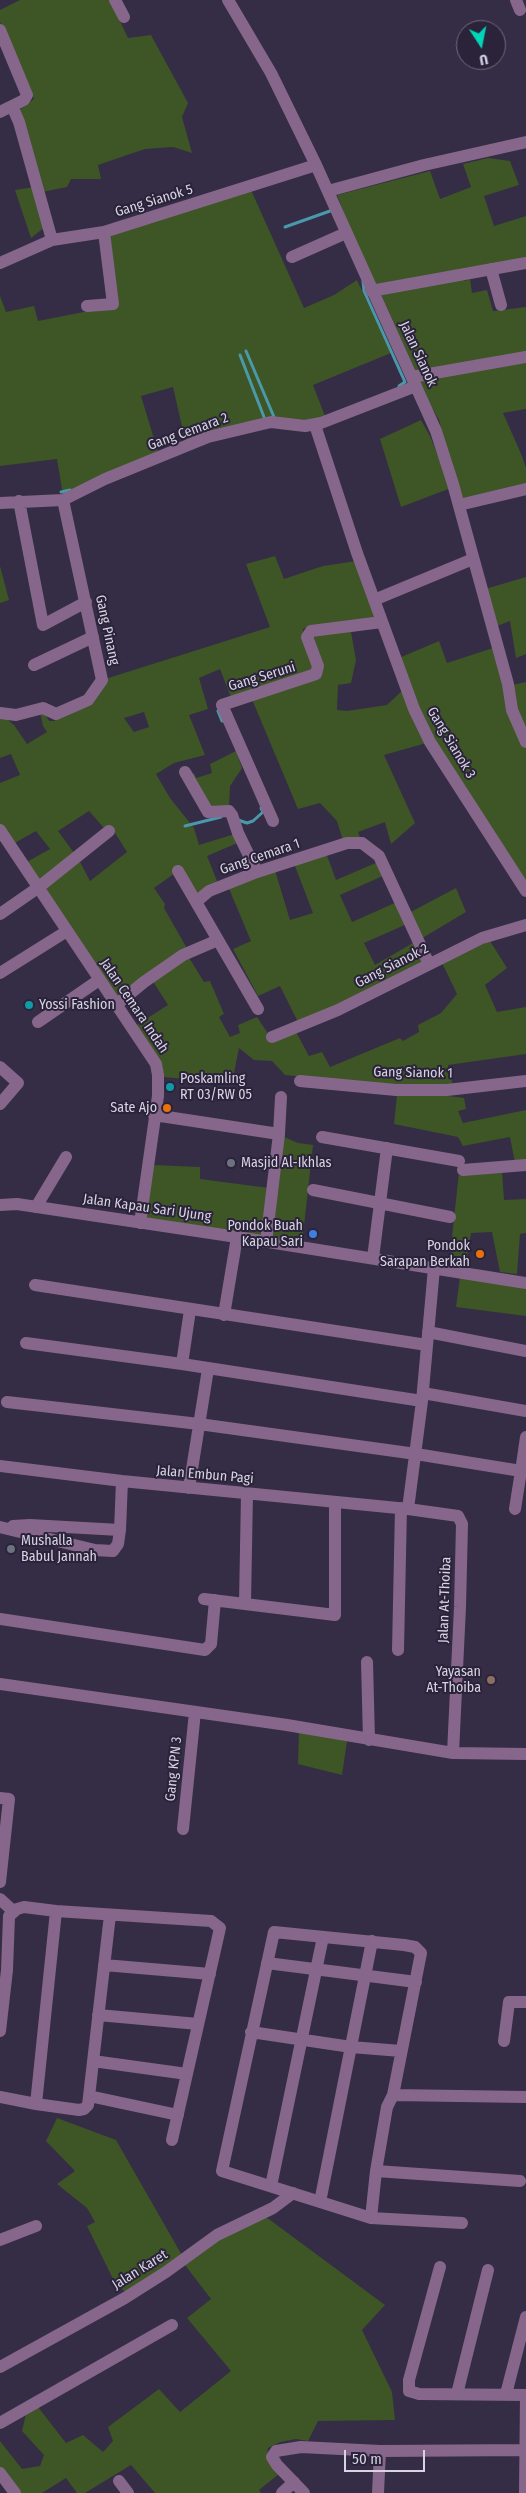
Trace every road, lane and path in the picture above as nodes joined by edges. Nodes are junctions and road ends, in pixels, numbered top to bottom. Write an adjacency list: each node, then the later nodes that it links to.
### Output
1 (116, 0): 3 (street)
2 (228, 0): 7 (street, Jalan Sianok)
3 (124, 17)
4 (0, 30): 5 (street)
5 (6, 109): 11 (street)
6 (526, 142): 8 (street)
7 (316, 165): 8 (street, Jalan Sianok); 9 (street, Gang Sianok 5)
8 (328, 191): 10 (street, Jalan Sianok)
9 (104, 232): 11 (street, Gang Sianok 5); 18 (street)
10 (346, 233): 12 (street); 16 (street, Jalan Sianok)
11 (52, 240): 13 (street, Gang Sianok 5)
12 (292, 257)
13 (0, 262)
14 (526, 263): 15 (street)
15 (491, 269): 16 (street); 17 (street)
16 (371, 291): 20 (street, Jalan Sianok)
17 (500, 305)
18 (87, 306)
19 (526, 357): 20 (street, Gang Cemara 2)
20 (414, 382): 21 (street, Gang Cemara 2); 26 (street, Jalan Sianok)
21 (315, 425): 23 (street, Gang Cemara 2); 28 (street, Gang Sianok 3)
22 (526, 489): 26 (street)
23 (63, 500): 24 (street, Gang Cemara 2); 29 (street, Gang Pinang)
24 (19, 501): 25 (street, Gang Cemara 2); 29 (street)
25 (0, 503)
26 (459, 505): 27 (street, Jalan Sianok)
27 (473, 558): 28 (street); 34 (street, Jalan Sianok)
28 (374, 600): 30 (street, Gang Sianok 3)
29 (86, 602): 31 (street, Gang Pinang)
30 (382, 622): 36 (street, Gang Seruni); 42 (street, Gang Sianok 3)
31 (93, 637): 32 (street); 33 (street, Gang Pinang)
32 (34, 665)
33 (0, 713)
34 (526, 742)
35 (184, 772): 40 (street)
36 (273, 821)
37 (109, 832): 41 (street)
38 (2, 837): 41 (street, Jalan Cemara Indah)
39 (178, 871): 43 (street)
40 (257, 872): 43 (street, Gang Cemara 1); 48 (street, Gang Cemara 1)
41 (39, 887): 44 (street); 46 (street, Jalan Cemara Indah)
42 (526, 891)
43 (196, 902): 47 (street)
44 (0, 914)
45 (526, 925): 48 (street, Gang Sianok 2)
46 (67, 931): 49 (street); 50 (street, Jalan Cemara Indah)
47 (218, 940): 51 (street); 52 (street)
48 (429, 964): 54 (street, Gang Sianok 2)
49 (0, 973)
50 (99, 980): 51 (street, Jalan Cemara Indah); 53 (street)
51 (116, 1005): 60 (street, Jalan Cemara Indah)
52 (258, 1009)
53 (38, 1022)
54 (272, 1037)
55 (0, 1067): 59 (street)
56 (300, 1081): 57 (street, Gang Sianok 1)
57 (526, 1082)
58 (281, 1097): 61 (street)
59 (0, 1104)
60 (154, 1115): 61 (street); 71 (street, Jalan Cemara Indah)
61 (279, 1134): 73 (street)
62 (322, 1137): 63 (street)
63 (387, 1148): 65 (street); 68 (street)
64 (66, 1157): 69 (street)
65 (526, 1165)
66 (313, 1190): 68 (street)
67 (1, 1203): 69 (street, Jalan Kapau Sari Ujung)
68 (381, 1203): 70 (street); 74 (street)
69 (36, 1207): 71 (street, Jalan Kapau Sari Ujung)
70 (450, 1217)
71 (140, 1223): 72 (street, Jalan Kapau Sari Ujung)
72 (237, 1236): 73 (street, Jalan Kapau Sari Ujung); 79 (street)
73 (266, 1242): 74 (street, Jalan Kapau Sari Ujung)
74 (373, 1258): 75 (street, Jalan Kapau Sari Ujung)
75 (434, 1268): 76 (street, Jalan Kapau Sari Ujung); 80 (street)
76 (526, 1283)
77 (35, 1285): 78 (street)
78 (190, 1310): 79 (street); 83 (street)
79 (224, 1315): 80 (street)
80 (428, 1338): 82 (street); 85 (street)
81 (26, 1343): 83 (street)
82 (526, 1351)
83 (182, 1364): 84 (street)
84 (208, 1369): 85 (street); 88 (street)
85 (422, 1397): 87 (street); 90 (street)
86 (8, 1402): 88 (street)
87 (526, 1411)
88 (199, 1424): 90 (street); 94 (street)
89 (526, 1437): 92 (street)
90 (416, 1454): 92 (street); 97 (street)
91 (0, 1466): 93 (street, Jalan Embun Pagi)
92 (521, 1471): 98 (street)
93 (122, 1482): 94 (street, Jalan Embun Pagi); 100 (street)
94 (189, 1488): 95 (street, Jalan Embun Pagi)
95 (247, 1494): 96 (street, Jalan Embun Pagi); 102 (street)
96 (336, 1503): 97 (street, Jalan Embun Pagi); 102 (street)
97 (405, 1509): 104 (street); 109 (street, Jalan At-Thoiba)
98 (515, 1509)
99 (68, 1527): 100 (street); 101 (street); 101 (street)
100 (120, 1530): 101 (street)
101 (66, 1542)
102 (245, 1603): 103 (street)
103 (0, 1619)
104 (398, 1650)
105 (367, 1662): 108 (street)
106 (0, 1684): 107 (street)
107 (195, 1712): 108 (street); 112 (street, Gang KPN 3)
108 (369, 1740): 109 (street)
109 (452, 1753): 110 (street)
110 (526, 1754)
111 (0, 1798): 113 (street)
112 (183, 1829)
113 (0, 1882)
114 (0, 1900): 115 (street)
115 (13, 1911): 116 (street); 122 (street)
116 (56, 1911): 117 (street); 142 (street)
117 (110, 1915): 121 (street); 124 (street)
118 (323, 1937): 119 (street); 120 (street); 123 (street)
119 (372, 1941): 125 (street); 126 (street)
120 (267, 1963): 123 (street); 131 (street)
121 (104, 1965): 124 (street); 128 (street)
122 (4, 1969): 130 (street)
123 (316, 1970): 125 (street); 132 (street)
124 (210, 1974): 129 (street)
125 (365, 1975): 126 (street); 134 (street)
126 (416, 1982): 135 (street)
127 (526, 2002): 133 (street)
128 (98, 2015): 129 (street); 136 (street)
129 (198, 2024): 137 (street)
130 (0, 2031)
131 (251, 2032): 132 (street); 147 (street)
132 (302, 2040): 134 (street); 147 (street)
133 (504, 2041)
134 (351, 2047): 135 (street); 149 (street)
135 (401, 2051): 138 (street)
136 (93, 2061): 137 (street); 139 (street)
137 (187, 2074): 143 (street)
138 (393, 2095): 141 (street); 145 (street)
139 (89, 2096): 142 (street); 143 (street)
140 (0, 2097): 142 (street)
141 (526, 2097)
142 (36, 2104)
143 (178, 2115): 144 (street)
144 (172, 2140)
145 (376, 2171): 146 (street); 150 (street)
146 (520, 2181)
147 (271, 2186): 148 (street)
148 (292, 2193): 149 (street); 158 (street, Jalan Karet)
149 (320, 2202): 150 (street)
150 (370, 2218): 151 (street)
151 (462, 2223)
152 (36, 2226): 153 (street)
153 (0, 2240)
154 (440, 2267): 159 (street)
155 (488, 2270): 159 (street)
156 (526, 2317): 160 (street)
157 (172, 2325): 162 (street)
158 (0, 2367)
159 (457, 2394): 160 (street)
160 (506, 2394): 161 (street)
161 (526, 2395): 163 (street)
162 (0, 2422)
163 (525, 2450): 164 (street); 173 (street)
164 (380, 2451): 167 (street); 172 (street)
165 (0, 2473): 168 (street)
166 (119, 2481): 169 (street)
167 (294, 2482): 170 (street); 171 (street)
168 (15, 2493)
169 (128, 2493)
170 (282, 2493)
171 (304, 2493)
172 (378, 2493)
173 (525, 2493)

